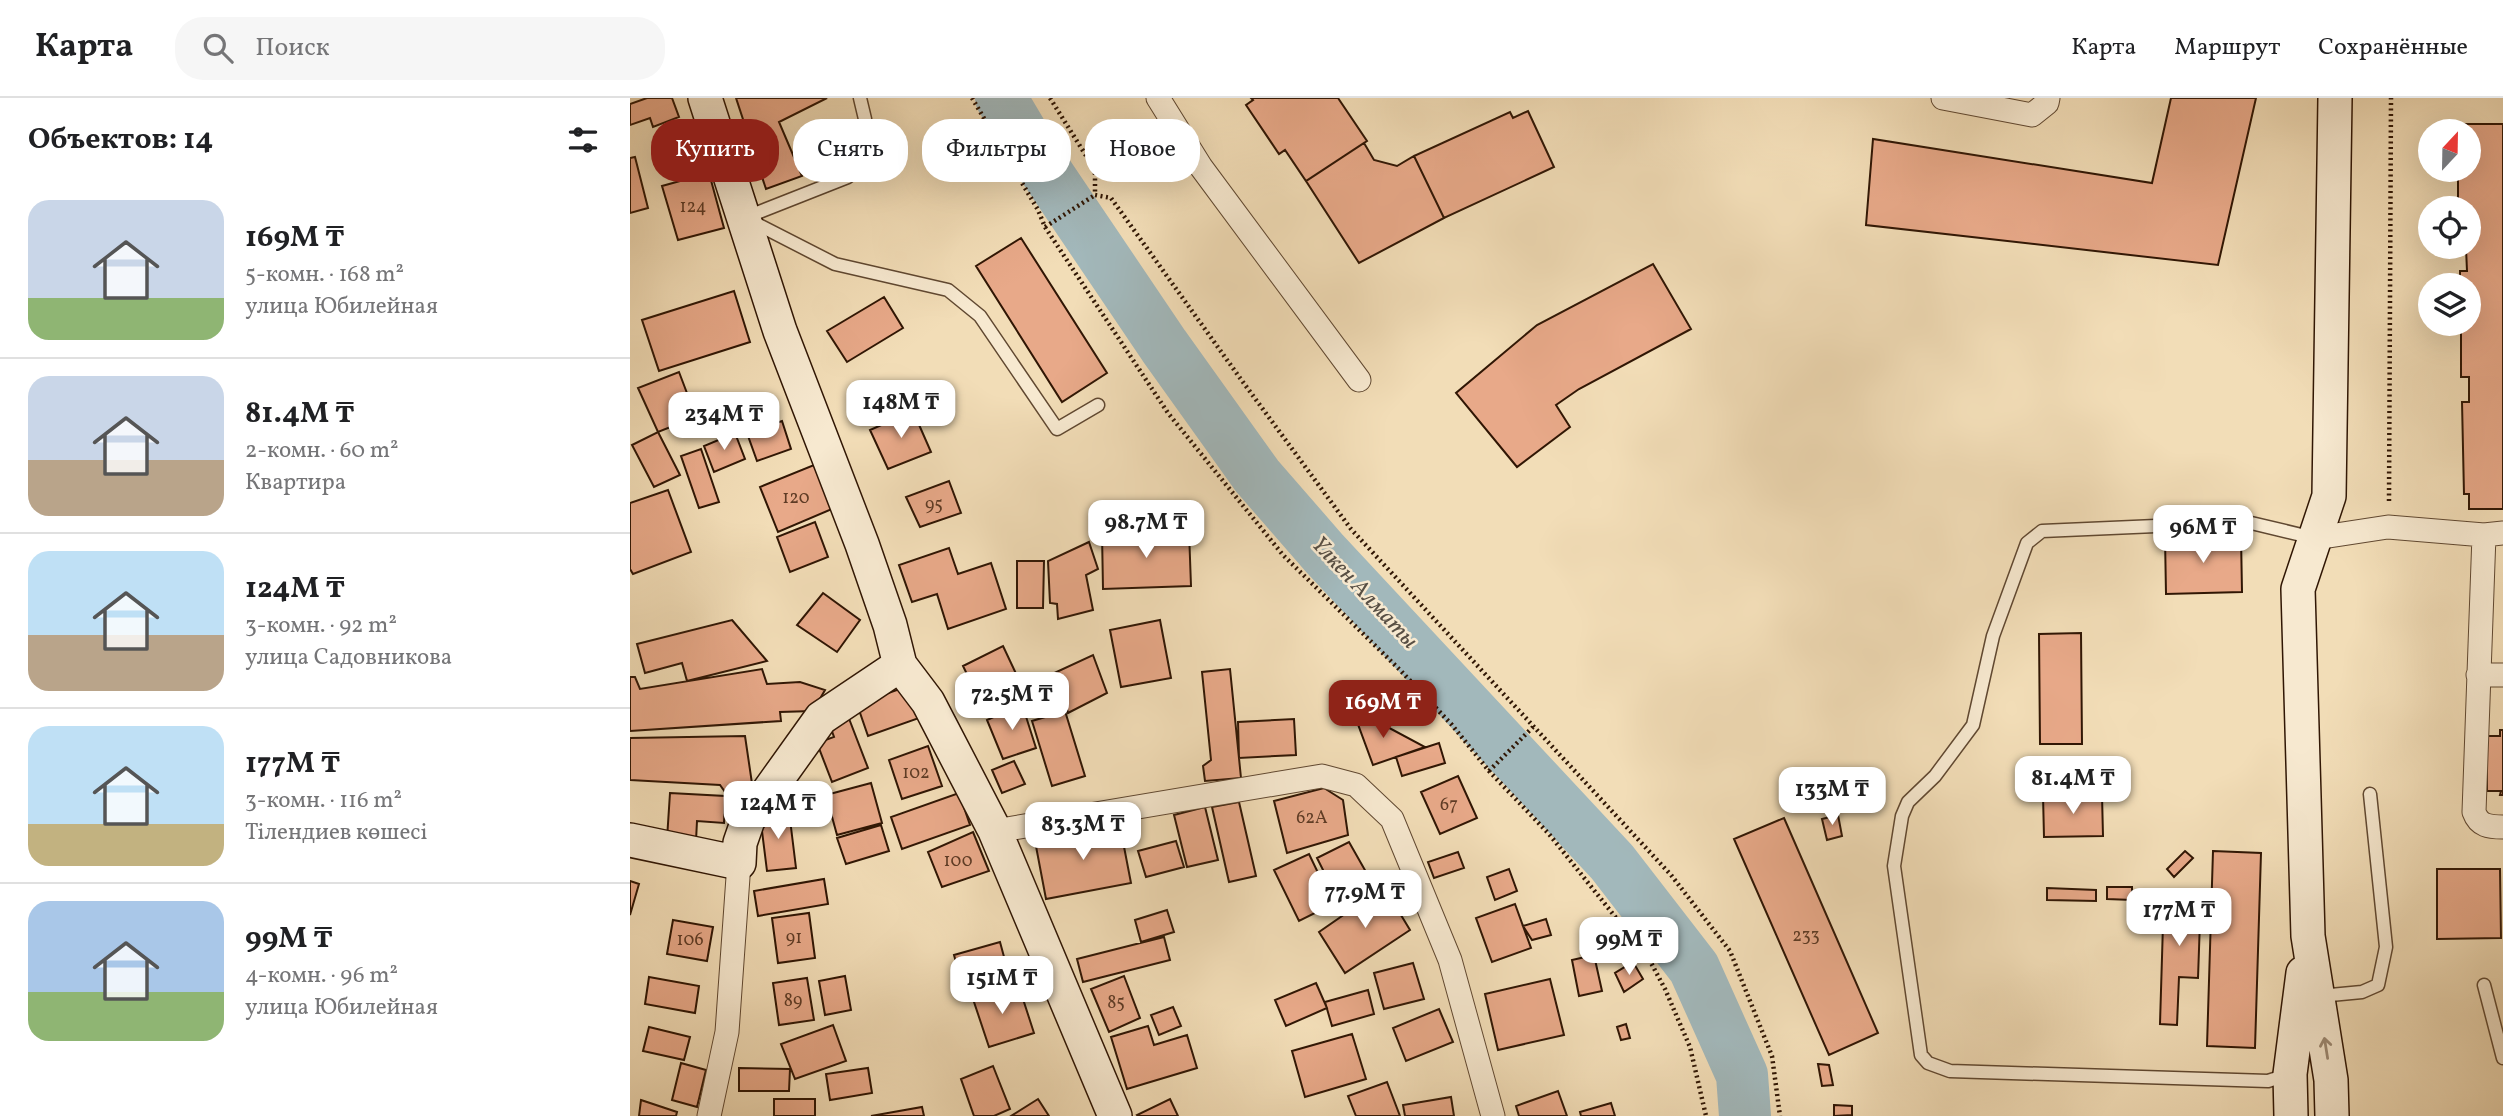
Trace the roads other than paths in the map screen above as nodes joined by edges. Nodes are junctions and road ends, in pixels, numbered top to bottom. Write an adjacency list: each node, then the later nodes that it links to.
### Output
1 (705, 98): 7 (street)
2 (860, 98): 7 (lane)
3 (1158, 98): 8 (street)
4 (1943, 98): 5 (street)
5 (2048, 98)
6 (2335, 98): 11 (street)
7 (744, 218): 9 (lane); 12 (street)
8 (1359, 380)
9 (1098, 404)
10 (2494, 534): 11 (street); 13 (street)
11 (2316, 538): 20 (street); 24 (lane)
12 (900, 665): 17 (street); 19 (street)
13 (2478, 675): 14 (street); 16 (street)
14 (2503, 675)
15 (2370, 794): 22 (lane)
16 (2503, 827)
17 (995, 831): 26 (street); 27 (street)
18 (630, 839): 19 (street)
19 (739, 863): 25 (street)
20 (2308, 936): 22 (street); 24 (street)
21 (2484, 985): 23 (lane)
22 (2318, 996): 29 (street, one-way to 22)
23 (2503, 1058)
24 (2290, 1074): 28 (street)
25 (709, 1116)
26 (1115, 1116)
27 (1493, 1116)
28 (2291, 1116)
29 (2332, 1116)

